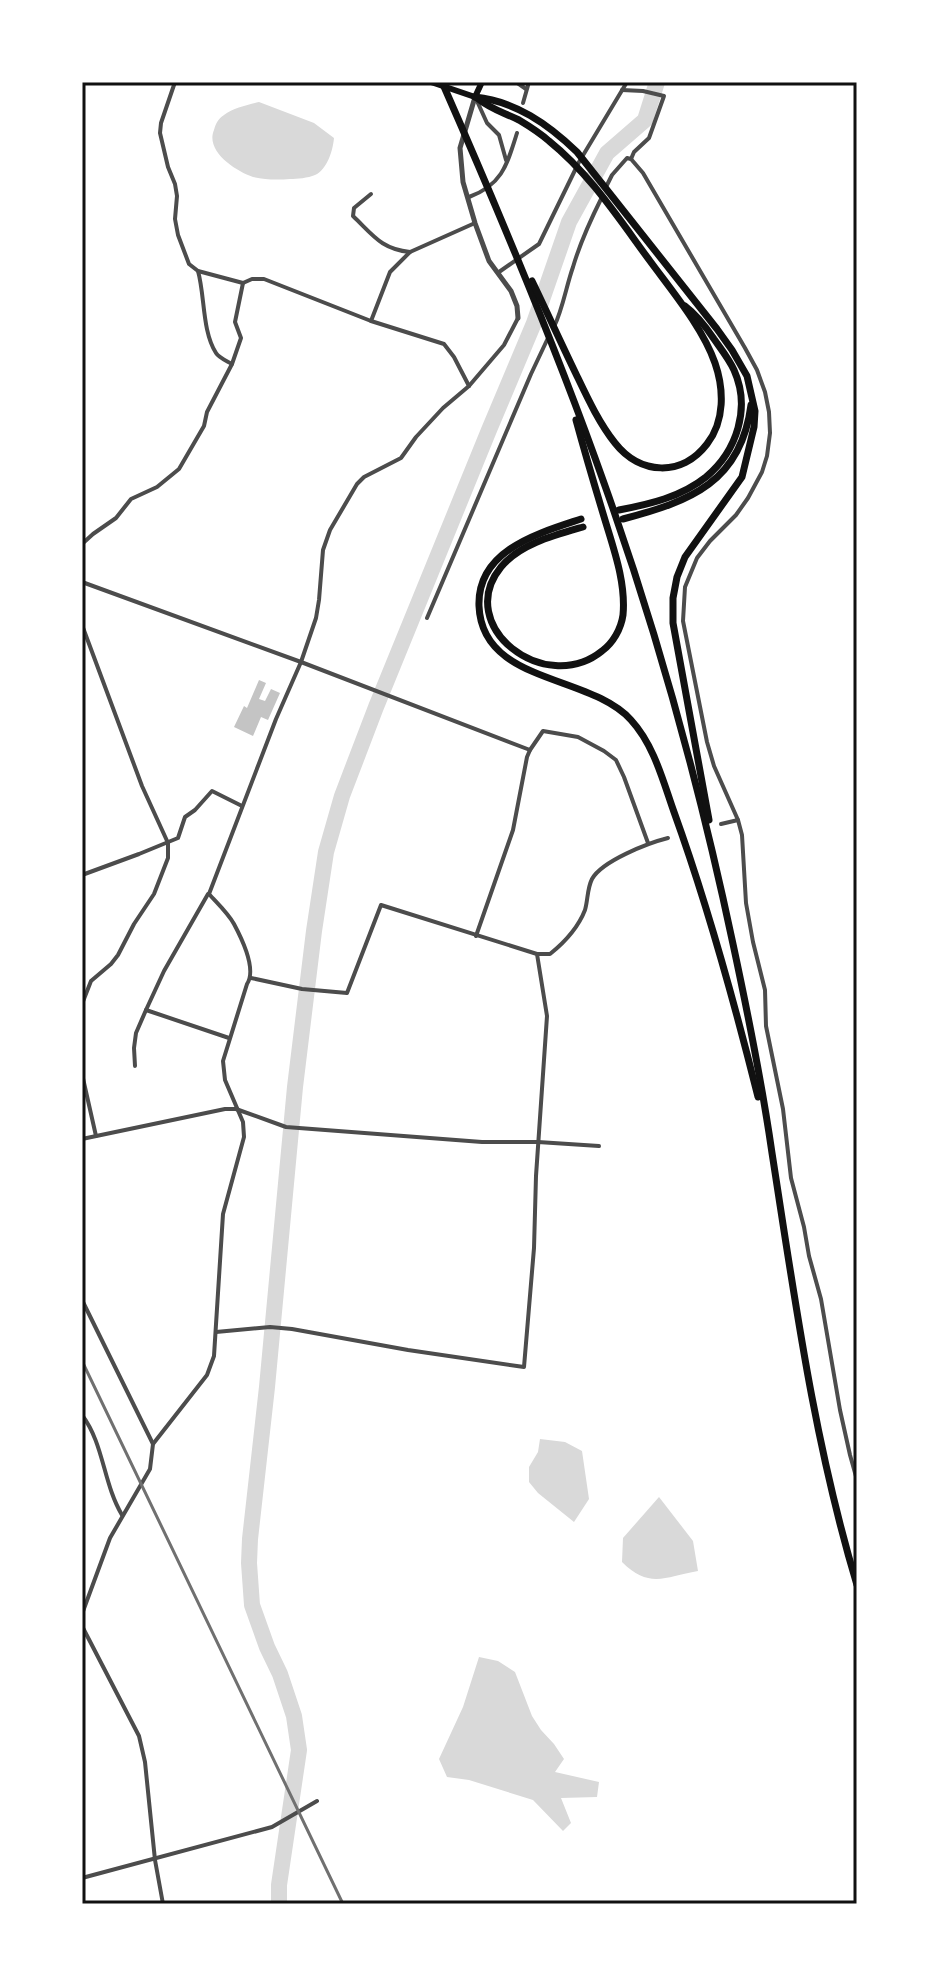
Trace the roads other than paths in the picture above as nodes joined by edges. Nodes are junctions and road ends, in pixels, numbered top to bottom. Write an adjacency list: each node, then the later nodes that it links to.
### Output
1 (175, 82): 21 (street)
2 (431, 82): 10 (main road)
3 (442, 82): 18 (highway)
4 (482, 82): 10 (main road)
5 (516, 82): 8 (street)
6 (529, 82): 8 (street)
7 (627, 82): 9 (street)
8 (526, 89): 11 (street)
9 (622, 90): 13 (street); 22 (street)
10 (475, 97): 14 (street); 16 (highway); 16 (highway); 17 (street)
11 (523, 103)
12 (517, 133): 14 (street)
13 (631, 159): 35 (street); 40 (street)
14 (506, 162): 17 (street)
15 (371, 194): 20 (street)
16 (606, 194): 24 (highway); 29 (highway)
17 (469, 197): 19 (street)
18 (501, 216): 24 (highway); 30 (highway)
19 (475, 223): 20 (street); 22 (street)
20 (410, 252): 26 (street)
21 (198, 271): 23 (street); 27 (street)
22 (499, 272): 25 (street)
23 (243, 283): 26 (street); 27 (street)
24 (680, 301): 31 (highway)
25 (518, 318): 28 (street)
26 (371, 321): 28 (street)
27 (232, 364): 33 (street)
28 (469, 386): 37 (street)
29 (753, 395): 32 (highway); 45 (highway)
30 (582, 431): 45 (highway); 63 (highway)
31 (619, 510)
32 (623, 519)
33 (82, 544)
34 (82, 582): 37 (street)
35 (427, 618)
36 (82, 625): 43 (street)
37 (301, 662): 38 (street); 39 (street)
38 (530, 750): 44 (street); 48 (street)
39 (242, 806): 43 (street); 47 (street)
40 (738, 820): 41 (street); 68 (street)
41 (721, 824)
42 (668, 838): 44 (street)
43 (168, 843): 46 (street); 51 (street)
44 (648, 843): 49 (street)
45 (717, 869): 63 (highway)
46 (82, 875)
47 (209, 894): 50 (street); 52 (street)
48 (476, 936): 49 (street); 50 (street)
49 (537, 954): 61 (street)
50 (251, 978): 53 (street)
51 (82, 1004)
52 (146, 1010): 53 (street); 54 (street)
53 (229, 1038): 56 (street)
54 (135, 1066)
55 (82, 1074): 59 (street)
56 (236, 1109): 57 (street); 58 (street); 59 (street)
57 (252, 1116): 58 (street); 61 (street)
58 (243, 1122): 65 (street)
59 (96, 1136): 60 (street)
60 (82, 1139)
61 (538, 1142): 62 (street); 65 (street)
62 (599, 1146)
63 (772, 1149): 70 (highway)
64 (82, 1300): 67 (street)
65 (216, 1332): 67 (street)
66 (82, 1415): 69 (street)
67 (153, 1444): 69 (street)
68 (857, 1480)
69 (122, 1515): 71 (street)
70 (857, 1585)
71 (82, 1614)
72 (82, 1626): 74 (street)
73 (317, 1801): 74 (street)
74 (155, 1860): 75 (street); 76 (street)
75 (82, 1878)
76 (163, 1904)

